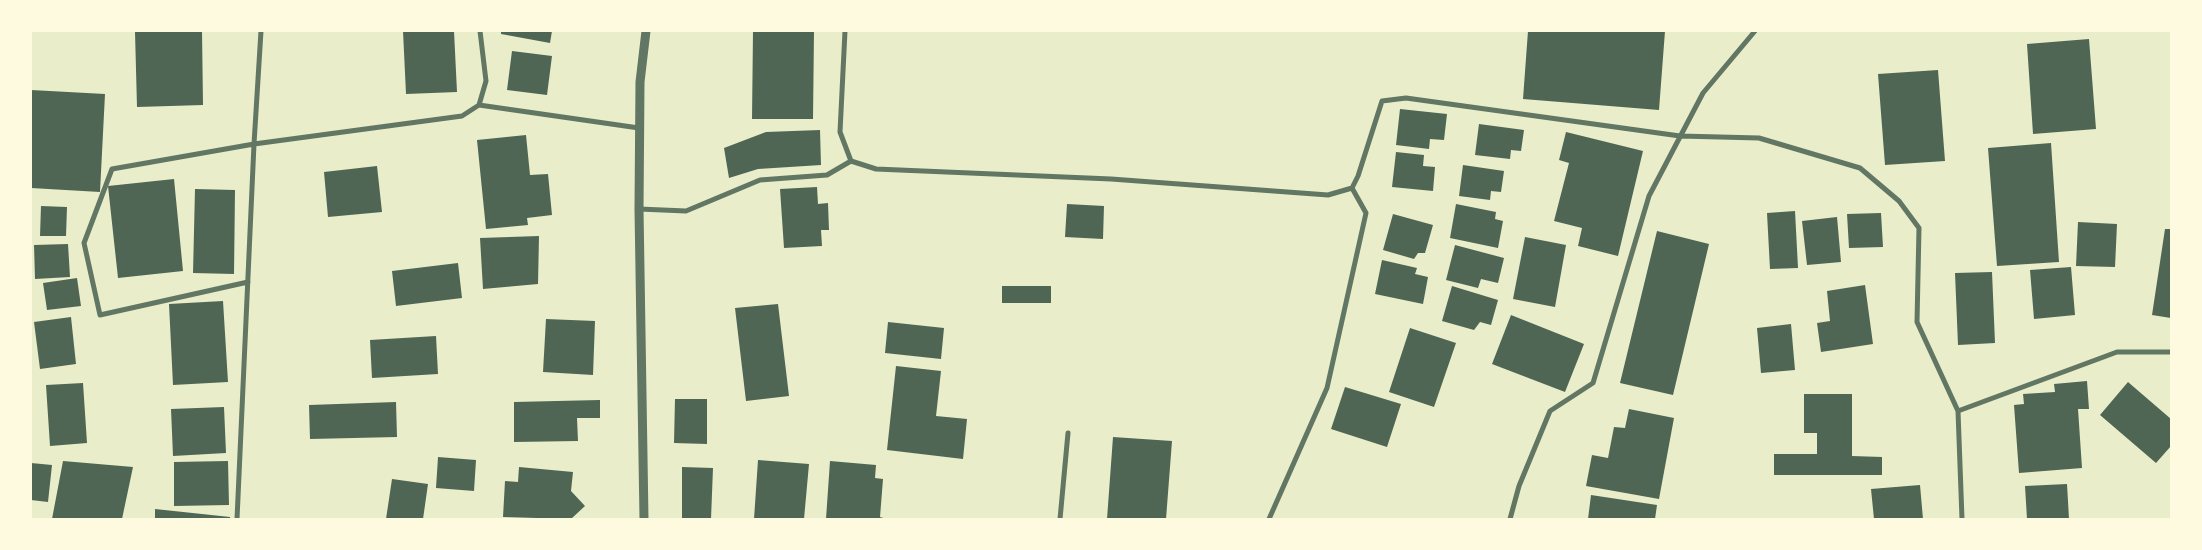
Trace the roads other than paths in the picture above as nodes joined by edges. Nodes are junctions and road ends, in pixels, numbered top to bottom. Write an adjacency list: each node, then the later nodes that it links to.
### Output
1 (261, 31): 9 (street)
2 (480, 31): 6 (street)
3 (646, 31): 7 (street)
4 (845, 31): 10 (street)
5 (1754, 31): 8 (street)
6 (479, 105): 7 (street); 9 (street)
7 (639, 128): 12 (street)
8 (1680, 136): 11 (street); 15 (street); 21 (street)
9 (254, 144): 13 (street); 13 (street)
10 (851, 161): 11 (street); 12 (street)
11 (1352, 188): 20 (street)
12 (639, 209): 18 (street)
13 (248, 282): 17 (street)
14 (2171, 352): 15 (street)
15 (1958, 410): 22 (street)
16 (1068, 434): 19 (street)
17 (237, 519)
18 (644, 519)
19 (1060, 519)
20 (1270, 519)
21 (1510, 519)
22 (1962, 519)

